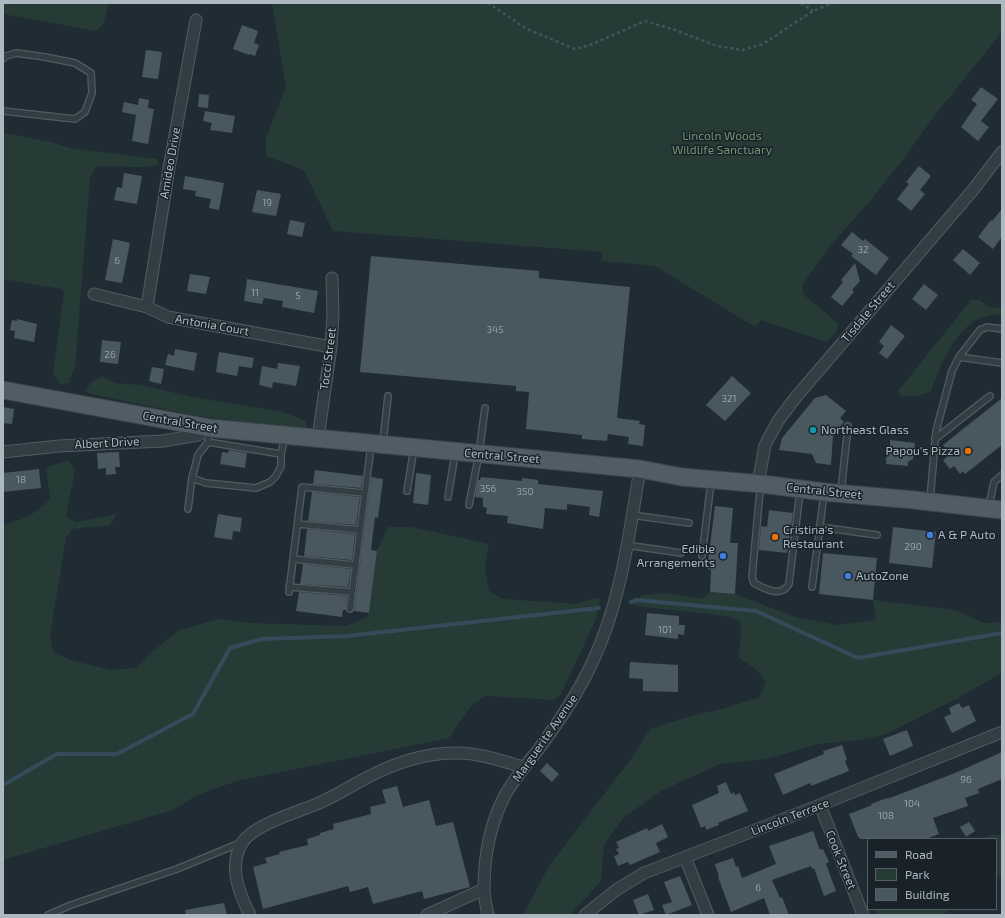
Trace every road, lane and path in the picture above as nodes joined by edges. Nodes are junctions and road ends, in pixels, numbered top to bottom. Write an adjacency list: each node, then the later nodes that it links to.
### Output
1 (488, 3): 4 (path)
2 (801, 3): 4 (path)
3 (833, 3): 4 (path)
4 (813, 11)
5 (196, 20): 11 (street, Amideo Drive)
6 (3, 59): 7 (lane)
7 (3, 111)
8 (1002, 152): 35 (street, Tisdale Street)
9 (332, 278): 13 (street, Tocci Street)
10 (94, 294): 11 (street, Antonia Court)
11 (147, 307): 13 (street, Antonia Court)
12 (1002, 329): 14 (lane)
13 (331, 347): 23 (street, Tocci Street)
14 (959, 357): 15 (lane); 24 (lane)
15 (1002, 363)
16 (3, 390): 21 (main road, Central Street)
17 (388, 396): 25 (lane)
18 (990, 396): 24 (lane)
19 (485, 408): 30 (lane)
20 (848, 426): 38 (lane)
21 (209, 435): 22 (main road, Central Street); 27 (street, Albert Drive); 29 (lane); 33 (lane)
22 (285, 435): 23 (main road, Central Street); 29 (lane)
23 (318, 438): 25 (main road, Central Street)
24 (935, 440): 41 (lane)
25 (377, 444): 26 (main road, Central Street); 39 (lane)
26 (414, 448): 28 (main road, Central Street); 37 (lane)
27 (3, 452)
28 (456, 452): 30 (main road, Central Street); 40 (lane)
29 (281, 454): 33 (lane)
30 (479, 454): 31 (main road, Central Street); 42 (lane)
31 (640, 469): 34 (main road, Central Street); 45 (street, Marguerite Avenue)
32 (1001, 476): 44 (lane)
33 (192, 478): 43 (lane)
34 (712, 480): 35 (main road, Central Street); 53 (lane)
35 (760, 484): 36 (main road, Central Street); 36 (lane)
36 (800, 489): 38 (main road, Central Street)
37 (407, 491)
38 (832, 493): 41 (main road, Central Street); 48 (lane)
39 (364, 494): 47 (lane); 49 (lane)
40 (448, 497)
41 (930, 502): 44 (main road, Central Street)
42 (469, 505)
43 (188, 510)
44 (995, 510)
45 (631, 515): 46 (lane); 51 (street, Marguerite Avenue)
46 (689, 523)
47 (298, 524): 49 (lane); 54 (lane)
48 (820, 527): 50 (lane); 56 (lane)
49 (360, 530): 55 (lane)
50 (877, 536)
51 (626, 545): 52 (lane); 60 (street, Marguerite Avenue)
52 (680, 553)
53 (702, 556)
54 (293, 559): 55 (lane); 57 (lane)
55 (355, 565): 57 (lane)
56 (812, 587)
57 (352, 592): 58 (lane)
58 (350, 609)
59 (1002, 732): 61 (street, Lincoln Terrace)
60 (524, 767): 62 (street); 64 (street, Marguerite Avenue)
61 (820, 805): 63 (street, Lincoln Terrace); 71 (street, Cook Street)
62 (243, 842): 65 (lane); 66 (street)
63 (685, 858): 69 (street, Lincoln Terrace); 70 (street)
64 (484, 889): 67 (street); 68 (street, Marguerite Avenue)
65 (48, 915)
66 (250, 915)
67 (427, 915)
68 (488, 915)
69 (585, 915)
70 (708, 915)
71 (863, 915)

